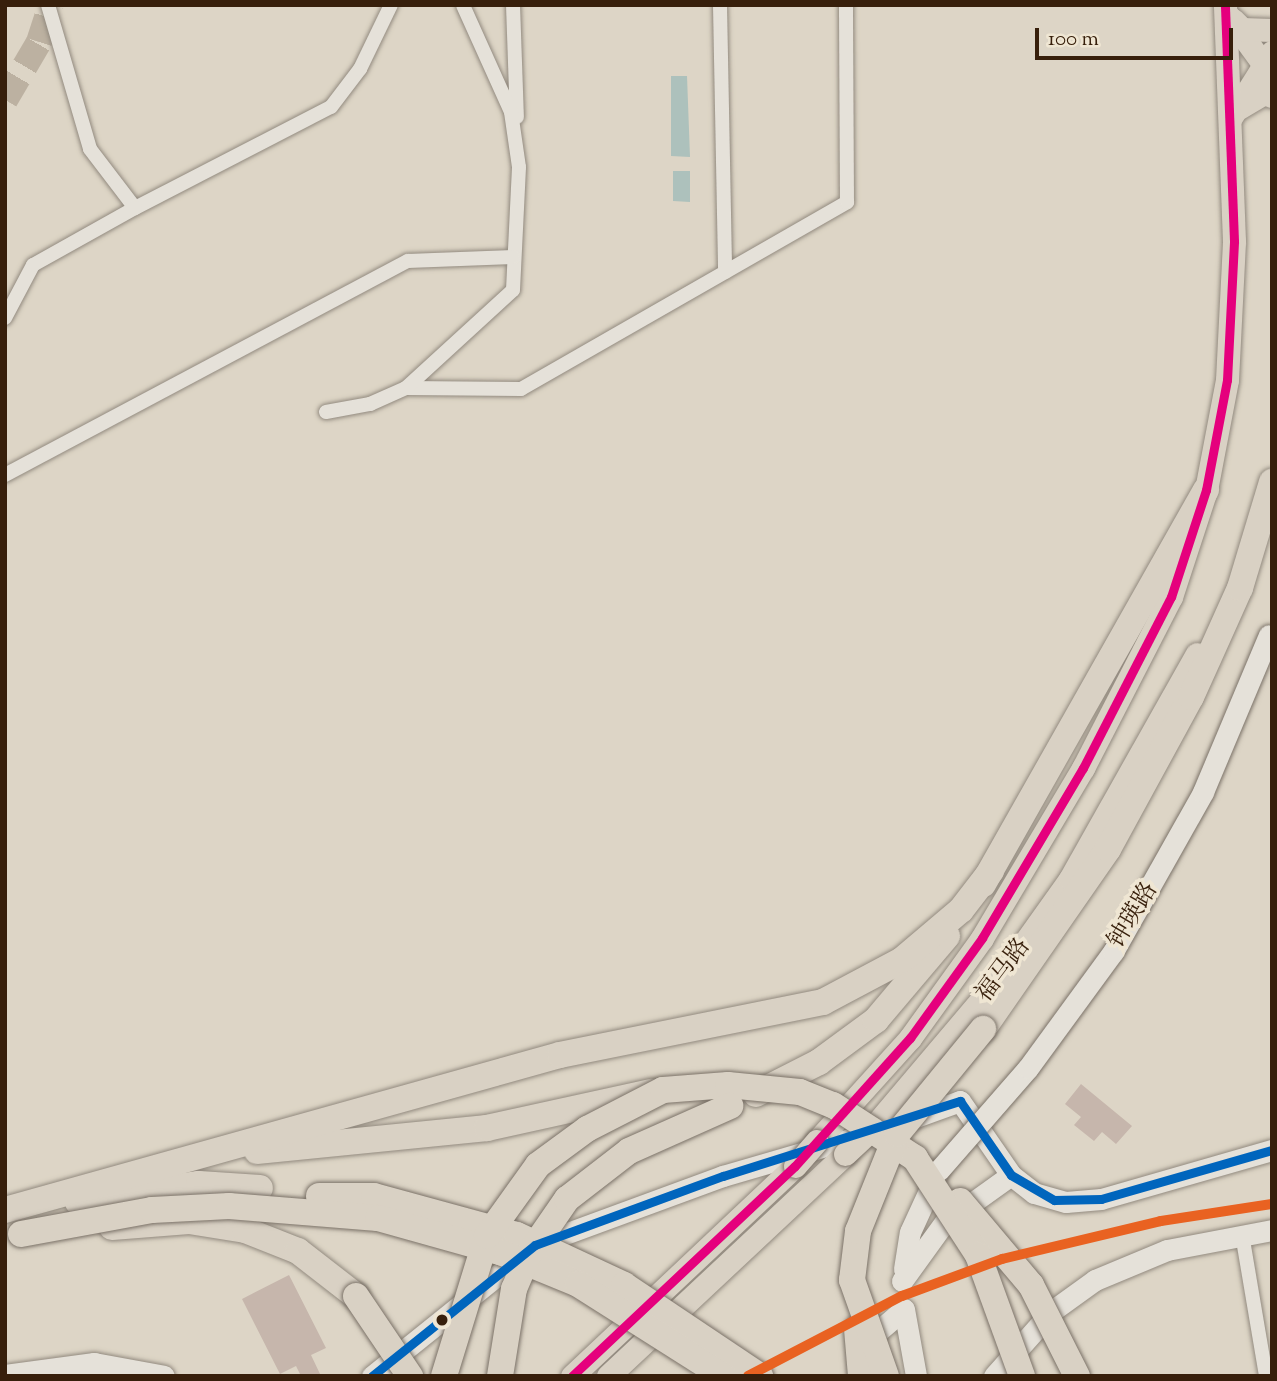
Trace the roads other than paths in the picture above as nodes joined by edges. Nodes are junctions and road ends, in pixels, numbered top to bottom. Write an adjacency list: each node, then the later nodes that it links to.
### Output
1 (48, 5): 13 (street)
2 (391, 5): 13 (street)
3 (463, 5): 12 (street)
4 (513, 5): 12 (street)
5 (720, 5): 15 (street)
6 (846, 5): 15 (street)
7 (1226, 9): 8 (main road); 9 (main road); 11 (main road, 福马路)
8 (1272, 30)
9 (1269, 64): 11 (main road)
10 (1272, 96): 11 (main road)
11 (1230, 119): 22 (main road, 福马路)
12 (519, 167): 14 (street)
13 (135, 208): 16 (street)
14 (513, 257): 17 (street); 20 (street)
15 (724, 272): 17 (street)
16 (5, 318)
17 (406, 388): 18 (street)
18 (326, 412)
19 (1272, 474): 45 (main road, 福马路, bridge)
20 (5, 475)
21 (1272, 482): 33 (highway, bridge)
22 (1206, 489): 24 (highway); 44 (main road, 福马路, bridge)
23 (1270, 632): 34 (street, 钟瑛路, bridge)
24 (991, 871): 28 (highway); 43 (highway, bridge)
25 (663, 1090): 27 (highway, bridge); 28 (highway, bridge); 35 (highway, bridge)
26 (1272, 1150): 29 (street)
27 (915, 1158): 53 (highway, bridge); 54 (highway, bridge)
28 (146, 1169): 30 (highway)
29 (1011, 1175): 34 (street); 39 (street)
30 (9, 1224): 40 (highway, bridge); 46 (highway, bridge); 47 (highway, bridge)
31 (1272, 1230): 32 (street)
32 (1242, 1234): 52 (street); 55 (street)
33 (852, 1280): 49 (highway, bridge); 50 (highway, bridge)
34 (902, 1281): 36 (street, 钟瑛路)
35 (467, 1285): 41 (highway, bridge); 42 (highway, bridge)
36 (904, 1309): 48 (street); 51 (street, 钟瑛路)
37 (5, 1375): 38 (street)
38 (164, 1376)
39 (372, 1376)
40 (410, 1376)
41 (444, 1376)
42 (453, 1376)
43 (500, 1376)
44 (572, 1376)
45 (608, 1376)
46 (723, 1376)
47 (760, 1376)
48 (851, 1376)
49 (861, 1376)
50 (886, 1376)
51 (916, 1376)
52 (994, 1376)
53 (1022, 1376)
54 (1077, 1376)
55 (1266, 1376)

